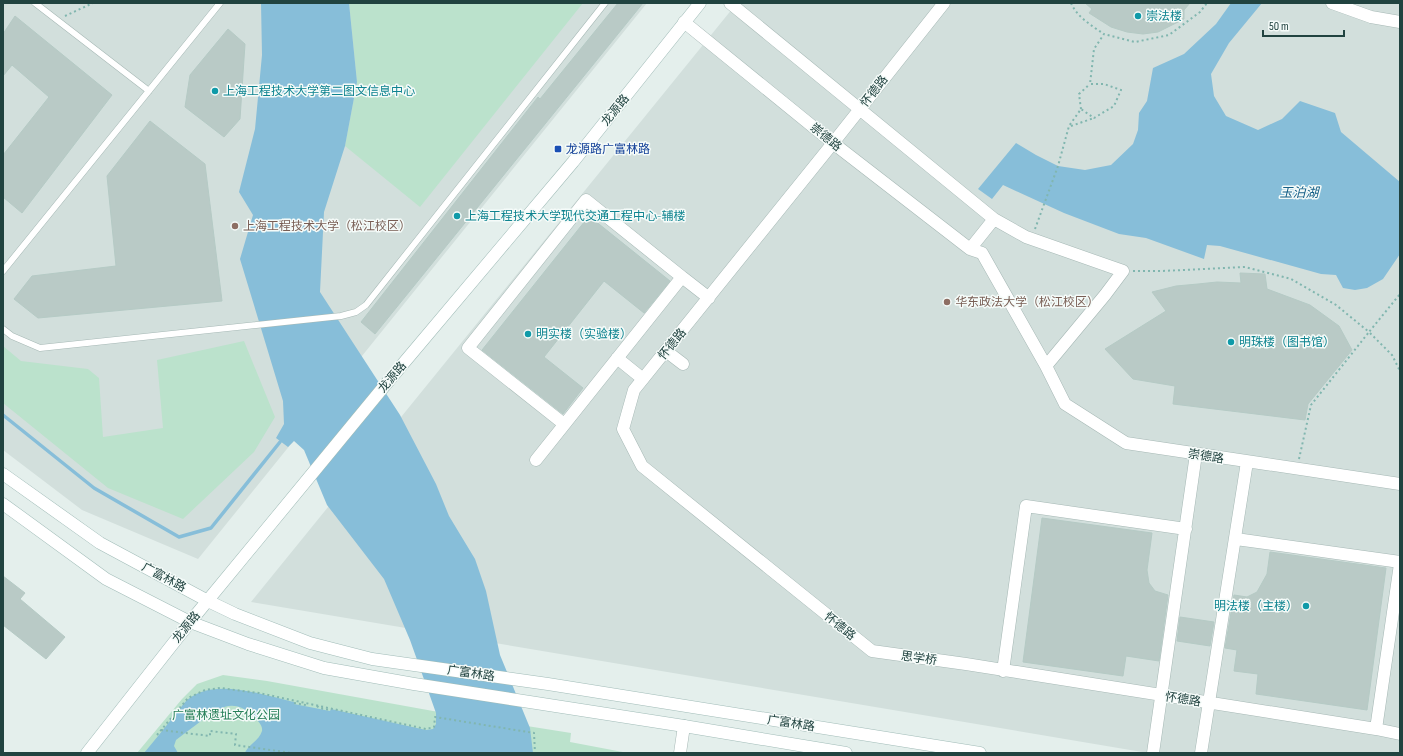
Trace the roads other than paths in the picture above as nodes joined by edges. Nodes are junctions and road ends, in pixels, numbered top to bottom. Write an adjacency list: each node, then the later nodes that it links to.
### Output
1 (34, 3): 10 (lane)
2 (220, 3): 10 (lane)
3 (605, 3): 18 (lane)
4 (730, 3): 11 (street)
5 (944, 3): 11 (street, 怀德路)
6 (1332, 3): 9 (street)
7 (697, 4): 8 (street, 龙源路)
8 (684, 22): 12 (street, 崇德路); 34 (street, 龙源路)
9 (1400, 22)
10 (149, 91): 15 (lane)
11 (860, 109): 12 (street, 怀德路); 13 (street)
12 (833, 143): 14 (street, 崇德路); 17 (street, 怀德路)
13 (994, 219): 14 (street); 22 (street)
14 (970, 249): 22 (street, 崇德路)
15 (3, 270)
16 (682, 276): 17 (street); 20 (street); 24 (street)
17 (709, 298): 19 (street, 怀德路)
18 (3, 329)
19 (666, 351): 21 (street); 23 (street, 怀德路)
20 (617, 358): 23 (street); 24 (street)
21 (683, 364)
22 (1046, 366): 25 (street, 崇德路)
23 (643, 379): 36 (street, 怀德路)
24 (564, 424): 26 (street)
25 (1196, 454): 27 (street, 崇德路); 31 (street)
26 (536, 460)
27 (1247, 462): 29 (street, 崇德路); 32 (street)
28 (3, 474): 34 (street, 广富林路)
29 (1400, 484)
30 (3, 504): 35 (street, 广富林路)
31 (1186, 529): 38 (street); 39 (street)
32 (1236, 540): 33 (street); 40 (street)
33 (1400, 563): 42 (street)
34 (208, 601): 35 (street, 龙源路); 47 (street, 广富林路)
35 (190, 622): 41 (street, 广富林路); 44 (street, 龙源路)
36 (872, 651): 37 (street, 思学桥)
37 (966, 664): 38 (street, 怀德路)
38 (1003, 670): 39 (street, 怀德路)
39 (1162, 696): 40 (street, 怀德路); 48 (street)
40 (1209, 703): 42 (street, 怀德路); 49 (street)
41 (684, 726): 45 (street); 46 (street, 广富林路)
42 (1376, 729): 43 (street, 怀德路)
43 (1400, 734)
44 (87, 753)
45 (680, 753)
46 (846, 753)
47 (980, 753)
48 (1153, 753)
49 (1201, 753)

